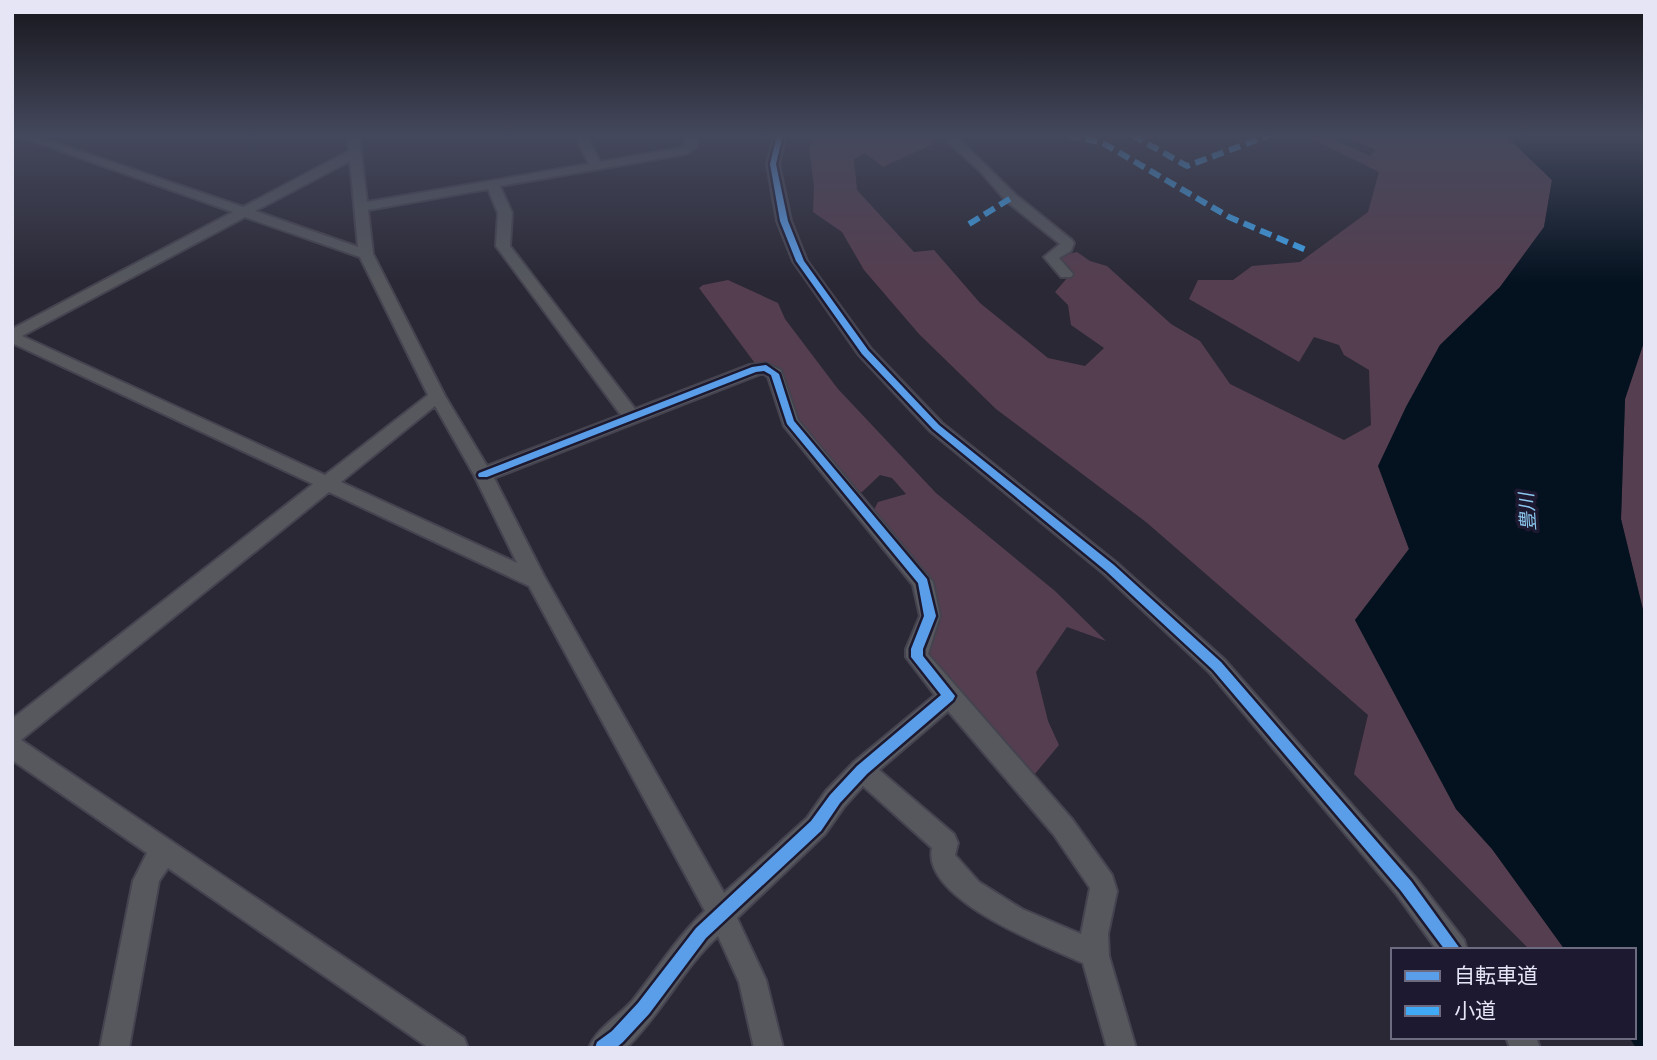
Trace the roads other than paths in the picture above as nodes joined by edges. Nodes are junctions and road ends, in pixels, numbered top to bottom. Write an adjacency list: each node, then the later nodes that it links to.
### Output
1 (165, 184): 9 (street)
2 (286, 184): 9 (street)
3 (358, 184): 8 (street)
4 (490, 184): 8 (street)
5 (493, 184): 14 (street)
6 (777, 184): 24 (street)
7 (999, 184): 11 (street)
8 (360, 207): 10 (street)
9 (241, 211): 10 (street); 12 (street)
10 (366, 254): 13 (street)
11 (1066, 274)
12 (12, 336): 16 (street)
13 (436, 396): 15 (street); 16 (street)
14 (632, 417): 15 (street); 18 (street)
15 (483, 475): 17 (street)
16 (328, 483): 17 (street); 19 (street)
17 (536, 580): 23 (street)
18 (949, 696): 21 (street); 25 (street)
19 (12, 733)
20 (12, 747): 22 (street)
21 (862, 770): 23 (street); 25 (street)
22 (166, 852): 26 (street); 27 (street)
23 (721, 912): 28 (street); 29 (street)
24 (1452, 948)
25 (1096, 955): 30 (street)
26 (114, 1048)
27 (454, 1048)
28 (603, 1048)
29 (769, 1048)
30 (1122, 1048)

